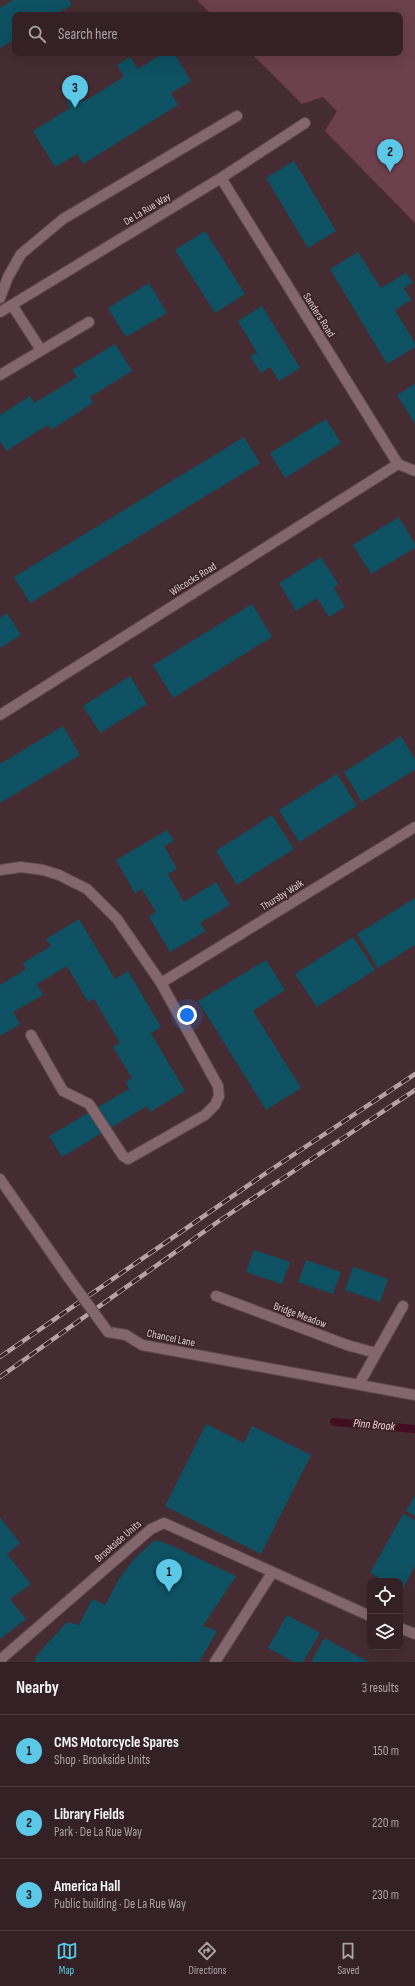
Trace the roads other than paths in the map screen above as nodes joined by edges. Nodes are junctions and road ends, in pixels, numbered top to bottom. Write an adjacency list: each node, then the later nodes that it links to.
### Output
1 (237, 116): 4 (street)
2 (305, 124): 3 (street, De La Rue Way)
3 (221, 178): 5 (street, De La Rue Way); 10 (street, Sanders Road)
4 (1, 291)
5 (12, 305): 6 (street, De La Rue Way); 8 (street)
6 (0, 312)
7 (89, 322): 8 (street)
8 (41, 350): 9 (street)
9 (0, 375)
10 (398, 464): 11 (street); 12 (street, Wilcocks Road)
11 (415, 471)
12 (0, 714)
13 (415, 827): 15 (street, Thursby Walk)
14 (0, 870): 15 (street)
15 (161, 983): 16 (street)
16 (30, 1036)
17 (0, 1179): 21 (street, Chancel Lane, bridge)
18 (216, 1296): 20 (street, Bridge Meadow)
19 (403, 1306): 20 (street)
20 (376, 1353): 21 (street)
21 (359, 1384): 22 (street, Chancel Lane)
22 (415, 1395)
23 (272, 1573): 24 (street, Brookside Units); 27 (street, Brookside Units); 28 (street)
24 (367, 1615)
25 (403, 1629): 26 (street)
26 (415, 1634)
27 (0, 1660)
28 (215, 1662)

